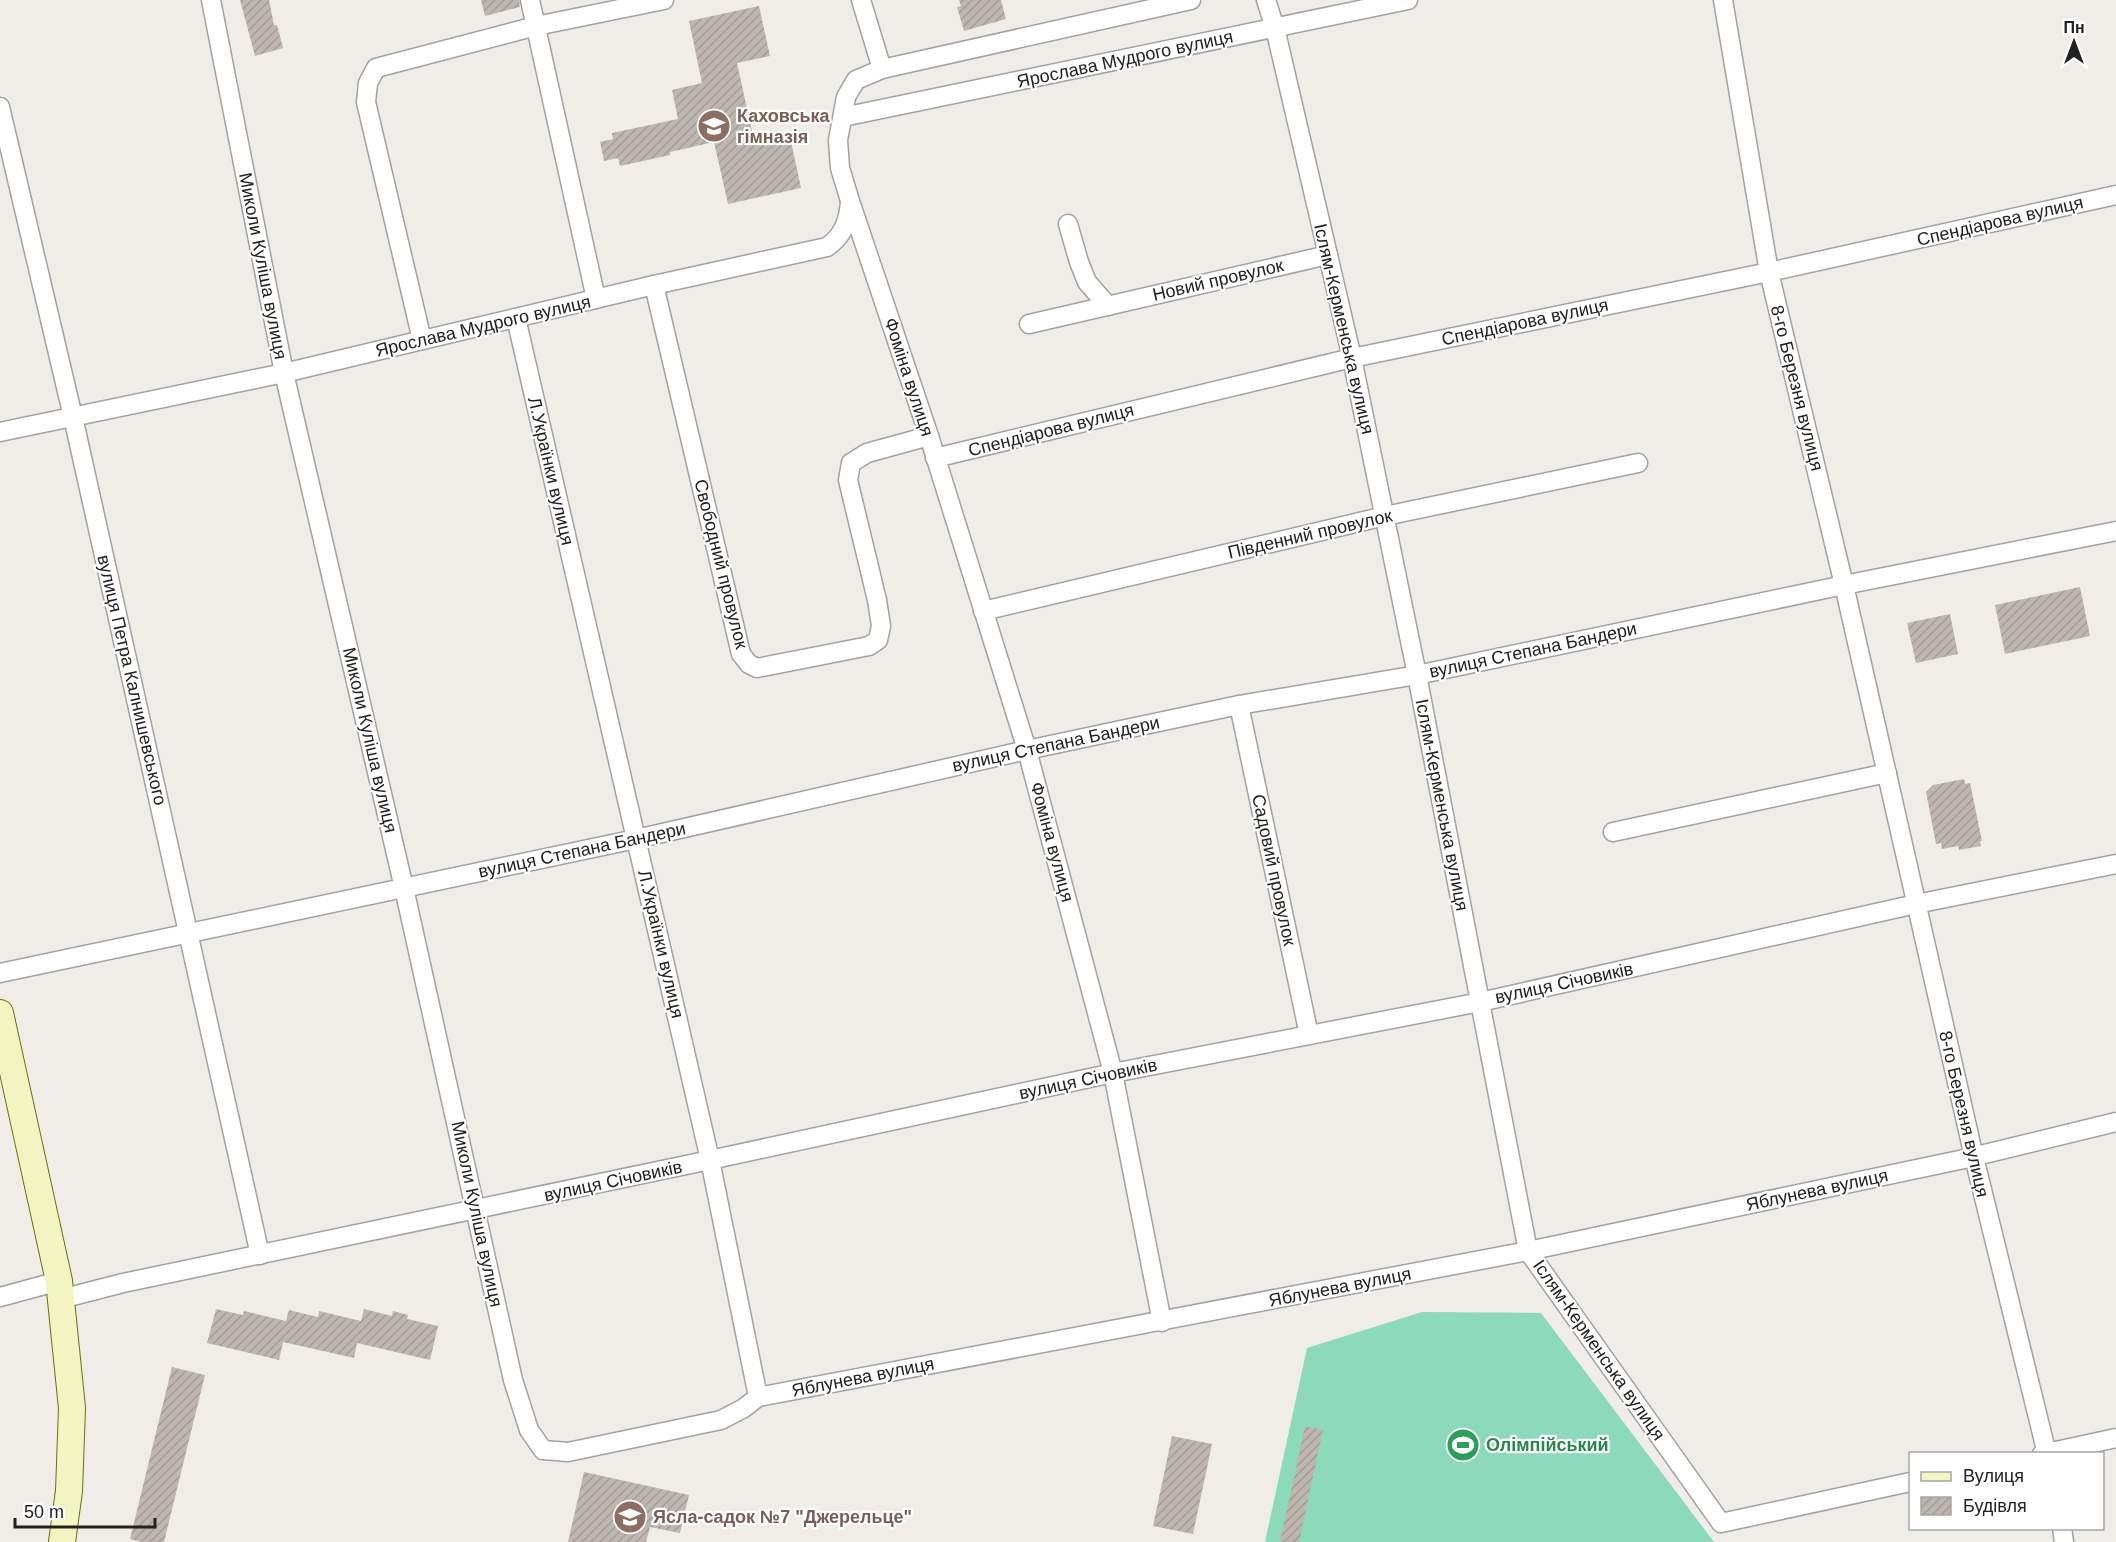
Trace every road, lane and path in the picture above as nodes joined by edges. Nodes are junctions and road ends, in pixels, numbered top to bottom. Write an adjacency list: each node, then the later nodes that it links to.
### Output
1 (211, 0): 26 (street, Миколи Куліша вулиця)
2 (530, 0): 9 (street)
3 (664, 0): 9 (street)
4 (861, 0): 11 (street)
5 (1191, 0): 11 (street, Ярослава Мудрого вулиця)
6 (1266, 0): 10 (street, Іслям-Керменська вулиця)
7 (1408, 0): 10 (street, Ярослава Мудрого вулиця)
8 (1723, 0): 18 (street, 8-го Березня вулиця)
9 (536, 26): 20 (street); 24 (street)
10 (1275, 28): 13 (street, Ярослава Мудрого вулиця); 17 (street, Іслям-Керменська вулиця)
11 (882, 69): 13 (street, Ярослава Мудрого вулиця)
12 (0, 107): 27 (street, вулиця Петра Калнишевського)
13 (843, 117): 15 (street, Ярослава Мудрого вулиця)
14 (2116, 195): 18 (street, Спендіарова вулиця)
15 (850, 201): 19 (street, Ярослава Мудрого вулиця); 29 (street, Фоміна вулиця)
16 (1068, 224): 21 (street)
17 (1328, 255): 21 (street, Новий провулок); 25 (street, Іслям-Керменська вулиця)
18 (1769, 272): 25 (street, Спендіарова вулиця); 34 (street, 8-го Березня вулиця)
19 (654, 285): 20 (street, Ярослава Мудрого вулиця); 29 (street, Свободний провулок)
20 (596, 299): 22 (street, Ярослава Мудрого вулиця)
21 (1108, 306): 23 (street, Новий провулок)
22 (516, 318): 24 (street, Ярослава Мудрого вулиця); 41 (street, Л.Українки вулиця)
23 (1029, 324)
24 (422, 340): 26 (street, Ярослава Мудрого вулиця)
25 (1352, 358): 30 (street, Спендіарова вулиця); 32 (street, Іслям-Керменська вулиця)
26 (284, 373): 27 (street, Ярослава Мудрого вулиця); 43 (street, Миколи Куліша вулиця)
27 (73, 417): 28 (street, Ярослава Мудрого вулиця); 45 (street, вулиця Петра Калнишевського)
28 (0, 432)
29 (928, 436): 30 (street, Фоміна вулиця)
30 (935, 458): 35 (street, Фоміна вулиця)
31 (1638, 463): 32 (street, Південний провулок)
32 (1385, 516): 35 (street, Південний провулок); 36 (street, Іслям-Керменська вулиця)
33 (2116, 531): 34 (street, вулиця Степана Бандери)
34 (1844, 585): 36 (street, вулиця Степана Бандери); 39 (street, 8-го Березня вулиця)
35 (984, 611): 38 (street, Фоміна вулиця)
36 (1417, 675): 37 (street, вулиця Степана Бандери); 47 (street, Іслям-Керменська вулиця)
37 (1239, 705): 38 (street, вулиця Степана Бандери); 49 (street, Садовий провулок)
38 (1027, 750): 41 (street, вулиця Степана Бандери); 50 (street, Фоміна вулиця)
39 (1887, 773): 40 (street); 44 (street, 8-го Березня вулиця)
40 (1613, 832)
41 (636, 839): 43 (street, вулиця Степана Бандери); 53 (street, Л.Українки вулиця)
42 (2116, 864): 44 (street, вулиця Січовиків)
43 (404, 888): 45 (street, вулиця Степана Бандери); 54 (street, Миколи Куліша вулиця)
44 (1916, 903): 47 (street, вулиця Січовиків); 52 (street, 8-го Березня вулиця)
45 (188, 934): 46 (street, вулиця Степана Бандери); 56 (street, вулиця Петра Калнишевського)
46 (0, 973)
47 (1480, 1002): 49 (street, вулиця Січовиків); 55 (street, Іслям-Керменська вулиця)
48 (0, 1013): 57 (street)
49 (1309, 1035): 50 (street, вулиця Січовиків)
50 (1113, 1073): 53 (street, вулиця Січовиків); 59 (street, Фоміна вулиця)
51 (2116, 1122): 52 (street, Яблунева вулиця)
52 (1974, 1157): 55 (street, Яблунева вулиця); 63 (street, 8-го Березня вулиця)
53 (710, 1160): 54 (street, вулиця Січовиків); 60 (street, Л.Українки вулиця)
54 (476, 1210): 56 (street, вулиця Січовиків); 62 (street, Миколи Куліша вулиця)
55 (1528, 1251): 59 (street, Яблунева вулиця); 65 (street, Іслям-Керменська вулиця)
56 (260, 1255): 57 (street, вулиця Січовиків)
57 (60, 1290): 58 (street, вулиця Січовиків); 66 (street)
58 (0, 1297)
59 (1161, 1322): 60 (street, Яблунева вулиця)
60 (758, 1397): 62 (street, Яблунева вулиця)
61 (2116, 1438): 64 (street)
62 (568, 1452)
63 (2046, 1452)
64 (2051, 1452)
65 (1909, 1482)
66 (62, 1542)

